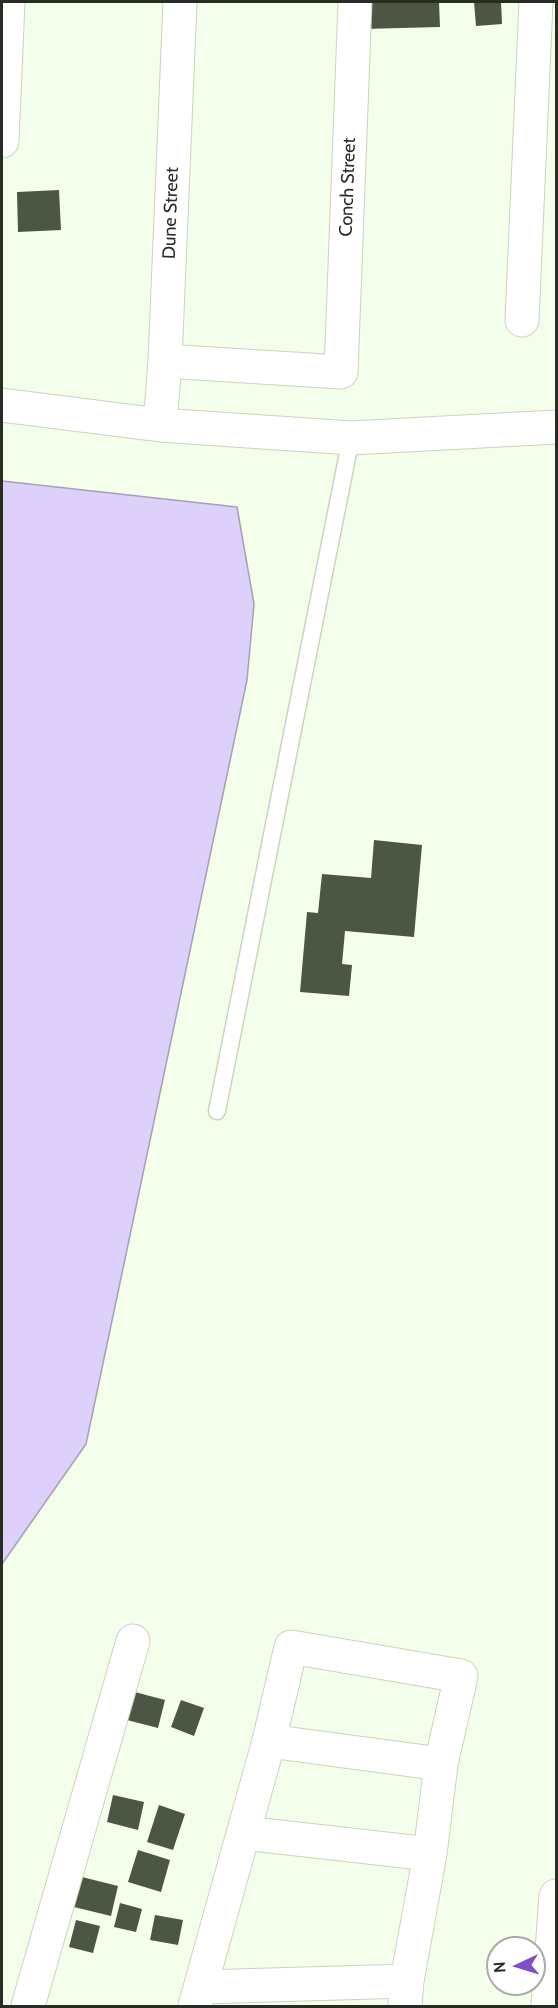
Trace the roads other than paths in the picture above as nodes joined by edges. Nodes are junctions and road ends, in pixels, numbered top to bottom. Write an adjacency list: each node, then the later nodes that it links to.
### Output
1 (8, 2): 5 (street)
2 (180, 2): 7 (street, Dune Street)
3 (355, 2): 7 (street, Conch Street)
4 (536, 2): 6 (street)
5 (2, 141)
6 (522, 320)
7 (165, 361): 9 (street, Dune Street)
8 (2, 405): 9 (street)
9 (160, 425): 11 (street)
10 (556, 427): 11 (street)
11 (351, 438): 12 (lane)
12 (216, 1111)
13 (133, 1641): 22 (street)
14 (269, 1741): 15 (street); 15 (street); 16 (street)
15 (441, 1764): 17 (street)
16 (244, 1833): 17 (street); 21 (street)
17 (430, 1854): 20 (street)
18 (556, 1896): 19 (street)
19 (554, 1950): 23 (street)
20 (406, 1994): 21 (street)
21 (198, 1996)
22 (28, 2007)
23 (548, 2007)

